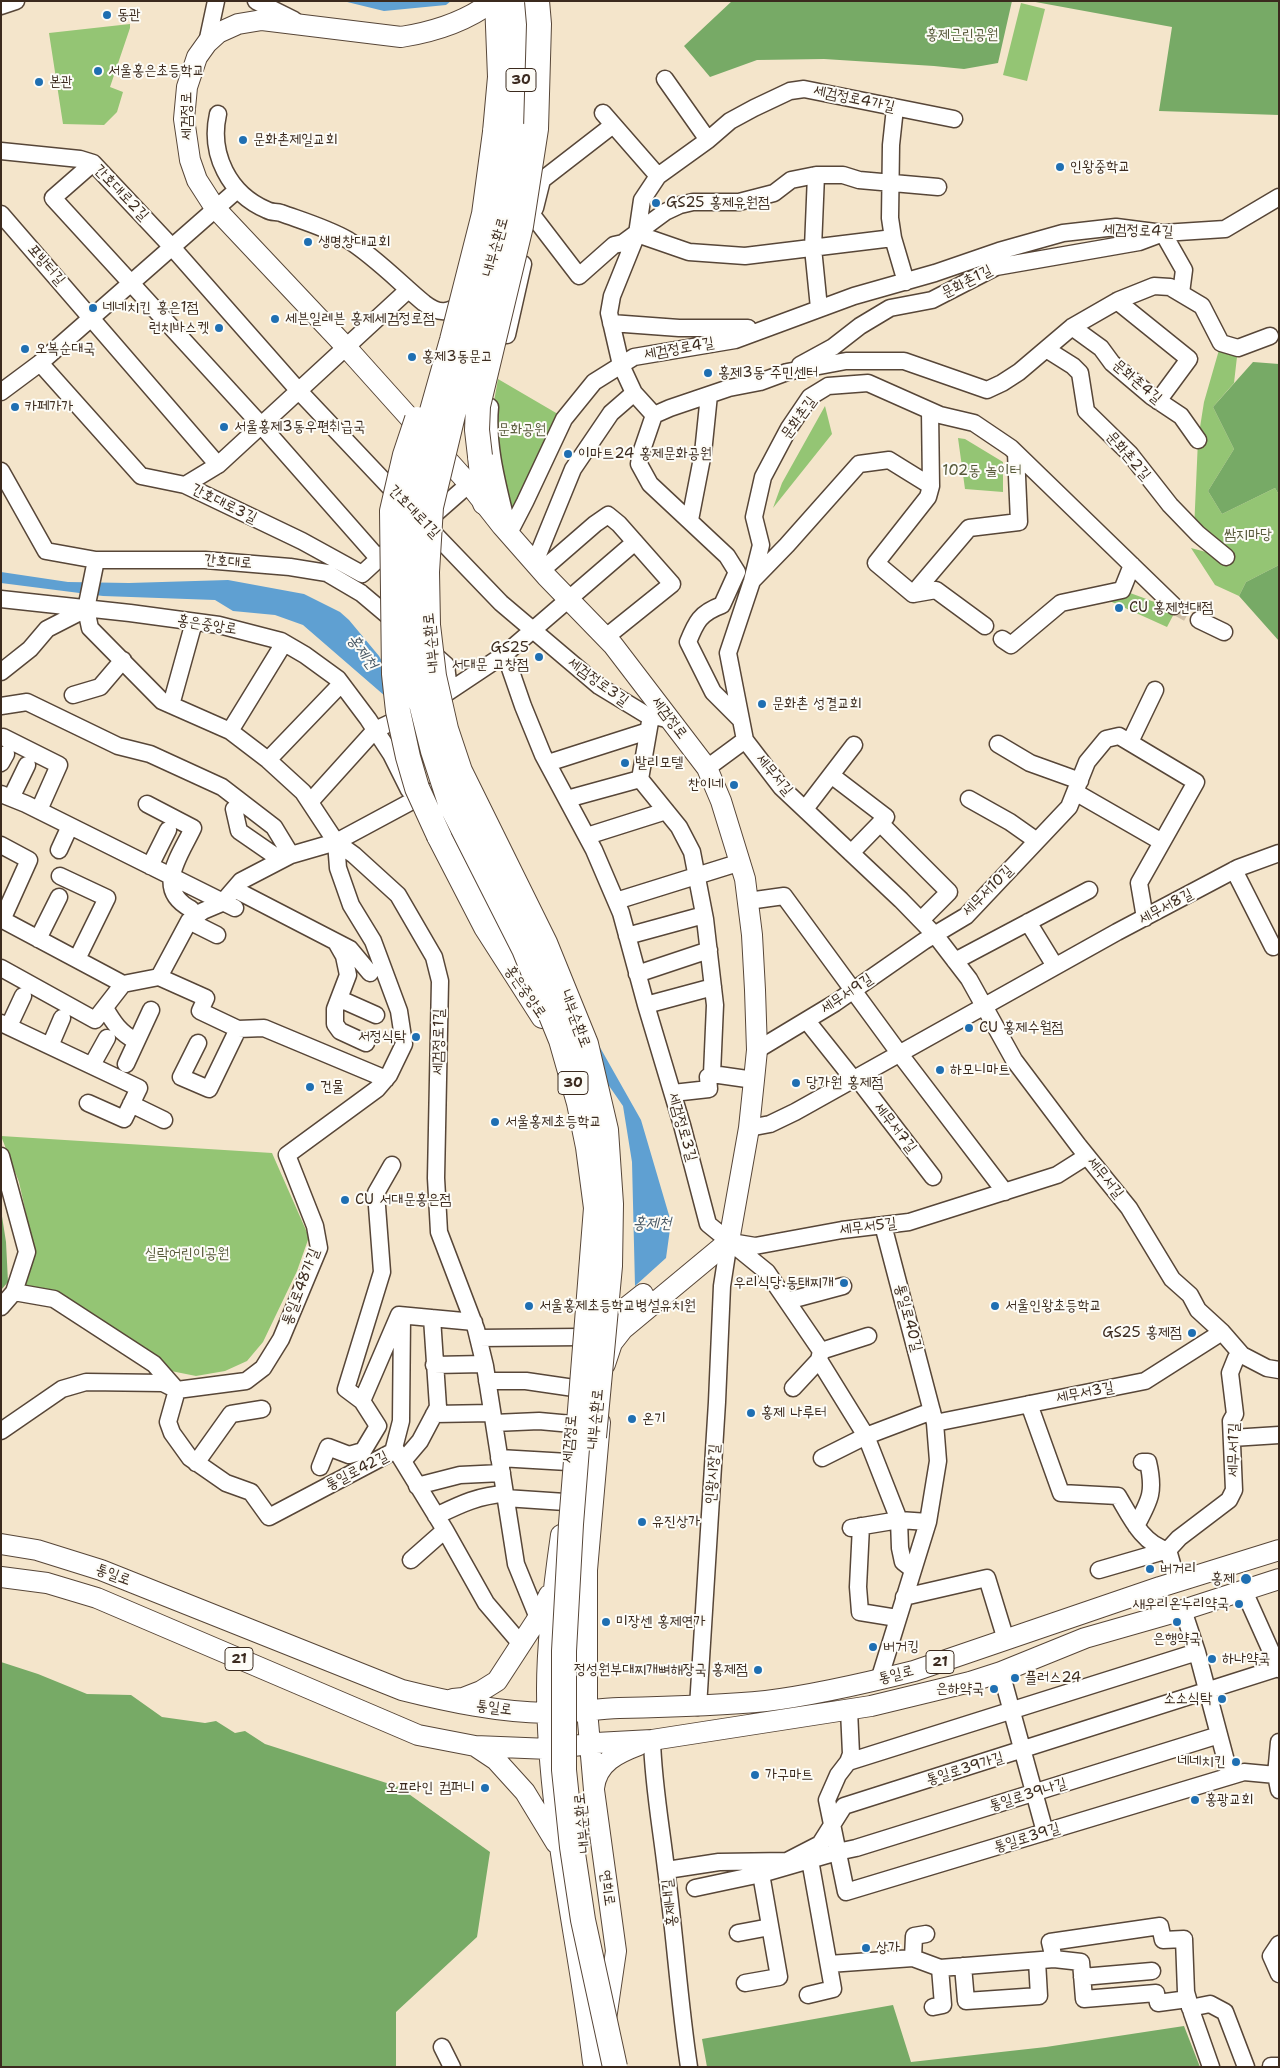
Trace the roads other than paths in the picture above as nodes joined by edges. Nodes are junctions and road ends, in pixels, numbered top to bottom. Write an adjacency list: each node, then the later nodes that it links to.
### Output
1 (16, 1): 8 (street)
2 (216, 1): 11 (street)
3 (256, 1): 10 (street)
4 (494, 1): 10 (main road, 세검정로)
5 (497, 1): 9 (highway, 내부순환로 / 30)
6 (520, 1): 9 (highway, 내부순환로 / 30)
7 (537, 1): 67 (highway, bridge)
8 (1, 6)
9 (510, 25): 16 (highway, 내부순환로 / 30)
10 (312, 27): 11 (main road, 세검정로)
11 (207, 43): 26 (main road, 세검정로)
12 (666, 79): 17 (street)
13 (895, 108): 15 (street, 세검정로4가길); 17 (street, 세검정로4가길); 22 (street)
14 (218, 114): 24 (street, 세검정로)
15 (954, 119)
16 (506, 133): 46 (highway, 내부순환로 / 30, bridge); 330 (highway, 내부순환로 / 30, bridge)
17 (708, 140): 21 (street, 세검정로4가길)
18 (1, 151): 19 (street, 간호대로2길)
19 (93, 163): 32 (street, 간호대로2길); 34 (street)
20 (816, 175): 22 (street); 30 (street); 33 (street)
21 (658, 176): 28 (street); 30 (street, 세검정로4가길)
22 (891, 183): 23 (street); 31 (street)
23 (938, 187)
24 (237, 190): 26 (street); 36 (street, 세검정로)
25 (1279, 197): 29 (street, 세검정로4길)
26 (215, 208): 32 (street); 47 (main road, 세검정로)
27 (1, 214): 41 (street, 포방터길)
28 (533, 216): 30 (street); 38 (street)
29 (1163, 233): 35 (street, 세검정로4길); 37 (street); 51 (street, 문화촌1길)
30 (638, 234): 33 (street); 42 (street, 세검정로4가길)
31 (893, 238): 33 (street); 35 (street)
32 (172, 246): 34 (street); 52 (street, 간호대로1길)
33 (813, 248): 40 (street)
34 (131, 282): 41 (street); 59 (street)
35 (906, 282): 40 (street, 세검정로4길)
36 (408, 290): 38 (street, 세검정로); 47 (street)
37 (1181, 293): 39 (street); 45 (street)
38 (517, 297): 70 (street)
39 (1117, 301): 44 (street); 56 (street)
40 (819, 308): 43 (street, 세검정로4길)
41 (92, 317): 49 (street); 62 (street)
42 (611, 322): 43 (street); 50 (street, 세검정로4가길)
43 (768, 327): 50 (street, 세검정로4길)
44 (1072, 327): 48 (street); 56 (street, 문화촌4길)
45 (1270, 336)
46 (452, 340): 182 (highway, bridge); 329 (highway, 내부순환로 / 30, bridge)
47 (346, 347): 52 (street); 64 (main road, 세검정로)
48 (1046, 349): 51 (street); 72 (street, 문화촌2길)
49 (40, 363): 53 (street); 65 (street)
50 (621, 365): 54 (street); 70 (street, 세검정로4길)
51 (787, 372): 55 (street)
52 (298, 390): 59 (street); 69 (street, 간호대로1길)
53 (1, 391)
54 (634, 393): 58 (street); 76 (street)
55 (709, 395): 58 (street); 68 (street)
56 (1158, 401): 60 (street, 문화촌4길)
57 (930, 411): 61 (street, 문화촌길); 66 (street); 77 (street, 문화촌길)
58 (654, 415): 68 (street)
59 (260, 424): 62 (street); 73 (street)
60 (1198, 440)
61 (1016, 453): 75 (street, 문화촌길); 78 (street)
62 (218, 465): 65 (street, 간호대로3길)
63 (1, 471): 74 (street, 간호대로)
64 (469, 484): 67 (main road, 세검정로); 69 (street)
65 (185, 486): 73 (street, 간호대로3길)
66 (931, 486): 77 (street); 78 (street)
67 (485, 503): 70 (main road, 세검정로)
68 (690, 520): 101 (street)
69 (424, 523): 73 (street); 86 (street, 간호대로1길)
70 (508, 533): 76 (main road, 세검정로)
71 (635, 542): 76 (street); 80 (street); 88 (street)
72 (1226, 557)
73 (378, 558)
74 (96, 560): 82 (street); 95 (street, 간호대로)
75 (1132, 565): 81 (street, 문화촌길); 89 (street)
76 (538, 566): 80 (main road, 세검정로)
77 (752, 581): 101 (street, 문화촌길)
78 (913, 594): 85 (street)
79 (1, 599): 82 (street, 홍은중앙로)
80 (569, 599): 86 (street); 88 (main road, 세검정로)
81 (1166, 602)
82 (86, 608): 84 (street, 홍은중앙로); 92 (street, 세검정로1길); 93 (street)
83 (1198, 620): 87 (street)
84 (194, 622): 90 (street, 홍은중앙로); 98 (street)
85 (985, 626)
86 (532, 631): 91 (street); 102 (street, 세검정로3길)
87 (1224, 632)
88 (606, 637): 100 (main road, 세검정로)
89 (1002, 639)
90 (284, 643): 94 (street, 홍은중앙로); 104 (street)
91 (505, 654): 95 (street); 111 (street, 세검정로3길)
92 (123, 660): 97 (street); 98 (street, 세검정로1길)
93 (1, 672)
94 (341, 684): 103 (street, 홍은중앙로); 110 (street)
95 (449, 690): 103 (street, bridge)
96 (1155, 690): 107 (street)
97 (73, 695)
98 (171, 705): 104 (street, 세검정로1길)
99 (1, 706): 139 (street)
100 (671, 720): 102 (street, 세검정로3길); 113 (main road, 세검정로)
101 (741, 720): 106 (street, 문화촌길)
102 (649, 724): 111 (street, 세검정로3길); 115 (street, 세검정로)
103 (375, 730): 117 (street, 홍은중앙로); 121 (street, 홍은중앙로); 122 (street)
104 (230, 732): 110 (street, 세검정로1길)
105 (3, 737): 125 (street)
106 (745, 740): 113 (street); 124 (street, 세무서길)
107 (1130, 742): 116 (street, 세무서10길); 134 (street, 세무서10길)
108 (998, 744): 116 (street)
109 (854, 745): 114 (street, 세무서길)
110 (268, 760): 122 (street, 세검정로1길)
111 (548, 763): 119 (street, 세검정로3길)
112 (27, 766): 118 (street)
113 (707, 768): 140 (main road, 세검정로)
114 (831, 775): 124 (street, 세무서길); 128 (street)
115 (640, 779): 119 (street); 127 (street)
116 (1078, 786): 133 (street, 세무서10길); 134 (street)
117 (430, 792): 121 (street); 220 (street, 홍은중앙로)
118 (6, 796): 125 (street)
119 (567, 799): 131 (street, 세검정로3길)
120 (969, 799): 133 (street)
121 (414, 800): 132 (street); 182 (street, 홍은중앙로)
122 (310, 802): 132 (street, 세검정로1길)
123 (147, 804): 144 (street)
124 (805, 809): 137 (street, 세무서길)
125 (39, 810): 129 (street)
126 (234, 810): 139 (street)
127 (666, 811): 131 (street); 145 (street)
128 (880, 823): 137 (street); 156 (street)
129 (70, 826): 136 (street); 141 (street)
130 (168, 830): 141 (street)
131 (587, 836): 150 (street, 세검정로3길)
132 (336, 842): 139 (street); 197 (street, 통일로48가길); 219 (street, 세검정로1길)
133 (1036, 842): 160 (street, 세무서10길)
134 (1162, 842): 154 (street, 세무서10길)
135 (1, 845): 155 (street)
136 (59, 850)
137 (851, 853): 156 (street, 세무서길)
138 (1279, 853): 142 (street, 세무서8길)
139 (286, 857): 146 (street)
140 (740, 862): 145 (street); 149 (main road, 세검정로)
141 (150, 866): 144 (street)
142 (1234, 870): 154 (street, 세무서8길); 163 (street)
143 (60, 876): 165 (street)
144 (170, 876): 151 (street); 152 (street)
145 (698, 876): 150 (street); 153 (street)
146 (234, 889): 151 (street); 162 (street)
147 (1089, 890): 157 (street)
148 (59, 897): 161 (street)
149 (748, 900): 174 (street); 192 (main road, 세검정로)
150 (616, 902): 159 (street, 세검정로3길)
151 (229, 905): 152 (street)
152 (190, 915): 158 (street); 171 (street)
153 (704, 915): 159 (street); 164 (street)
154 (1145, 918): 167 (street, 세무서8길)
155 (2, 920): 161 (street)
156 (921, 920): 160 (street, 세무서길)
157 (1028, 922): 166 (street); 167 (street)
158 (217, 936)
159 (627, 936): 170 (street, 세검정로3길)
160 (936, 936): 166 (street, 세무서길); 174 (street, 세무서9길)
161 (38, 939): 165 (street)
162 (336, 942): 169 (street); 176 (street)
163 (1273, 948)
164 (709, 950): 170 (street); 173 (street)
165 (77, 959): 172 (street)
166 (955, 961): 178 (street, 세무서길)
167 (1055, 966): 178 (street, 세무서8길)
168 (3, 972): 179 (street)
169 (370, 973)
170 (637, 974): 177 (street, 세검정로3길)
171 (159, 977): 172 (street); 186 (street)
172 (122, 984): 179 (street)
173 (713, 987): 177 (street); 196 (street)
174 (853, 990): 184 (street, 세무서9길); 193 (street)
175 (23, 996): 185 (street)
176 (340, 999): 181 (street); 190 (street)
177 (646, 1005): 200 (street, 세검정로3길)
178 (986, 1007): 193 (street); 206 (street, 세무서길)
179 (105, 1008): 188 (street)
180 (151, 1010): 188 (street)
181 (376, 1015)
182 (543, 1016): 223 (street, 홍은중앙로)
183 (62, 1018): 191 (street)
184 (806, 1021): 192 (street, 세무서9길); 198 (street, 세무서7길)
185 (5, 1024): 191 (street)
186 (238, 1029): 189 (street); 197 (street)
187 (107, 1038): 195 (street)
188 (136, 1041): 194 (street)
189 (198, 1043)
190 (366, 1043)
191 (50, 1046): 195 (street)
192 (757, 1050): 199 (main road, 세검정로)
193 (899, 1053): 198 (street); 209 (street)
194 (126, 1064)
195 (92, 1066): 202 (street)
196 (712, 1074): 199 (street); 200 (street)
197 (386, 1079): 233 (street, 통일로48가길)
198 (855, 1079): 204 (street); 208 (street, 세무서7길)
199 (754, 1080): 204 (main road, 세검정로)
200 (673, 1094): 211 (street, 세검정로3길)
201 (88, 1103): 202 (street)
202 (131, 1104): 203 (street)
203 (164, 1120)
204 (749, 1128): 211 (main road, 세검정로)
205 (1, 1156): 213 (street)
206 (1087, 1156): 209 (street, 세무서5길); 221 (street, 세무서길)
207 (392, 1166): 234 (street)
208 (933, 1177)
209 (1005, 1192): 210 (street, 세무서5길)
210 (883, 1225): 211 (street, 세무서5길); 238 (street, 통일로40길)
211 (729, 1242): 214 (street, 세검정로3길); 218 (main road, 세검정로); 283 (street, 인왕시장길)
212 (843, 1286): 214 (street)
213 (14, 1292): 215 (street); 233 (street)
214 (787, 1301): 226 (street, 세검정로3길)
215 (1, 1307)
216 (401, 1315): 217 (street); 234 (street); 245 (street)
217 (432, 1318): 219 (street); 228 (street)
218 (621, 1321): 220 (main road, 세검정로); 284 (main road, 세검정로)
219 (474, 1322): 224 (street, 세검정로1길)
220 (602, 1330): 230 (main road, 세검정로)
221 (1222, 1332): 225 (street, 세무서길); 235 (street, 세무서3길)
222 (868, 1336): 226 (street)
223 (580, 1337): 224 (street); 230 (street, 홍은중앙로)
224 (478, 1338): 227 (street, 세검정로1길)
225 (1242, 1355): 229 (street, 세무서길); 244 (street, 세무서1길)
226 (820, 1356): 232 (street); 243 (street, 세검정로3길)
227 (484, 1364): 228 (street); 231 (street, 세검정로1길)
228 (434, 1365): 237 (street)
229 (1279, 1370)
230 (576, 1379): 231 (street); 240 (main road, 세검정로)
231 (487, 1381): 239 (street, 세검정로1길)
232 (793, 1388)
233 (178, 1390): 241 (street, 통일로48가길); 249 (street, 통일로42길)
234 (362, 1401): 251 (street)
235 (1030, 1404): 238 (street, 세무서3길); 258 (street)
236 (262, 1409): 249 (street)
237 (434, 1414): 239 (street); 245 (street)
238 (933, 1417): 243 (street); 257 (street, 통일로40길)
239 (493, 1418): 240 (street); 250 (street, 세검정로1길)
240 (572, 1424): 247 (main road, 세검정로)
241 (1, 1431)
242 (1279, 1435): 244 (street)
243 (866, 1436): 246 (street); 256 (street, 세검정로3길)
244 (1232, 1438): 261 (street, 세무서1길)
245 (398, 1457): 249 (street, 통일로42길); 252 (street, 통일로42길)
246 (822, 1458)
247 (568, 1462): 250 (street); 254 (main road, 세검정로)
248 (1142, 1462): 258 (street)
249 (196, 1463)
250 (500, 1466): 252 (street); 253 (street, 세검정로1길)
251 (320, 1467)
252 (418, 1486): 255 (street, 통일로42길)
253 (505, 1496): 254 (street); 255 (street); 273 (street, 세검정로1길)
254 (565, 1502): 269 (main road, 세검정로)
255 (436, 1516): 259 (street, 통일로42길)
256 (899, 1520): 257 (street); 264 (street); 274 (street)
257 (928, 1522): 264 (street, 통일로40길)
258 (1136, 1526): 261 (street)
259 (445, 1530): 263 (street); 276 (street, 통일로42길)
260 (1, 1544): 282 (main road, 통일로 / 21)
261 (1168, 1550): 265 (street, 세무서1길); 268 (street)
262 (1279, 1550): 268 (main road, 통일로 / 21)
263 (411, 1560)
264 (912, 1569): 271 (street, 통일로40길)
265 (1099, 1570)
266 (1, 1577): 292 (main road, 통일로 / 21)
267 (1279, 1579): 270 (main road, 통일로)
268 (1177, 1581): 275 (main road, 통일로 / 21)
269 (554, 1587): 273 (main road); 287 (main road, 세검정로)
270 (1244, 1591): 272 (main road, 통일로); 278 (street)
271 (904, 1597): 274 (street, 통일로40길); 275 (street)
272 (1183, 1610): 277 (street); 279 (main road, 통일로)
273 (538, 1618): 276 (main road)
274 (897, 1618): 280 (street, 통일로40길)
275 (1006, 1640): 280 (main road, 통일로 / 21)
276 (521, 1644): 282 (main road)
277 (1197, 1652): 281 (street); 286 (street)
278 (1278, 1669): 281 (street, 통일로39가길)
279 (1001, 1672): 285 (main road, 통일로); 286 (street)
280 (879, 1680): 283 (main road, 통일로 / 21)
281 (1208, 1691): 288 (street); 294 (street, 통일로39가길)
282 (445, 1701): 287 (main road, 통일로 / 21)
283 (698, 1707): 284 (main road, 통일로 / 21)
284 (587, 1710): 287 (main road, 통일로 / 21); 291 (main road, 연희로)
285 (848, 1710): 289 (main road, 통일로); 295 (street)
286 (1012, 1710): 294 (street); 295 (street)
287 (548, 1713): 293 (main road)
288 (1219, 1735): 296 (street); 299 (street, 통일로39나길)
289 (652, 1740): 291 (main road, 통일로); 298 (main road); 305 (street, 홍제내길)
290 (1279, 1742): 297 (street, 통일로39길)
291 (590, 1744): 293 (main road, 통일로); 298 (main road, 연희로)
292 (475, 1746): 293 (main road, 통일로 / 21); 302 (main road)
293 (550, 1749): 302 (main road)
294 (1023, 1751): 299 (street); 300 (street, 통일로39가길)
295 (848, 1762): 300 (street)
296 (1230, 1776): 297 (street, 통일로39길); 301 (street, 통일로39길)
297 (1277, 1783)
298 (594, 1790): 328 (main road, 연희로)
299 (1035, 1793): 301 (street); 303 (street, 통일로39나길)
300 (832, 1824): 303 (street, 통일로39길); 304 (street, 통일로39가길)
301 (1045, 1832): 303 (street, 통일로39길)
302 (560, 1849): 327 (main road)
303 (837, 1852): 304 (street, 통일로39나길)
304 (817, 1854): 305 (street); 306 (street); 315 (street)
305 (667, 1870): 331 (street, 홍제내길)
306 (761, 1874): 307 (street); 308 (street)
307 (695, 1888)
308 (770, 1927): 309 (street); 321 (street)
309 (738, 1933)
310 (926, 1934): 312 (street)
311 (1279, 1944): 319 (street)
312 (913, 1958): 315 (street); 317 (street)
313 (1054, 1959): 314 (street); 320 (street); 323 (street)
314 (1037, 1961): 316 (street); 316 (street)
315 (829, 1964): 322 (street)
316 (963, 1966): 317 (street)
317 (940, 1968): 324 (street)
318 (1152, 1970): 320 (street)
319 (1279, 1974)
320 (1082, 1977): 323 (street)
321 (745, 1983)
322 (808, 1995)
323 (1189, 2004): 332 (street); 333 (street)
324 (933, 2007)
325 (442, 2047): 326 (street)
326 (452, 2067)
327 (593, 2067)
328 (601, 2067)
329 (615, 2067)
330 (625, 2067)
331 (689, 2067)
332 (1211, 2067)
333 (1246, 2067)

